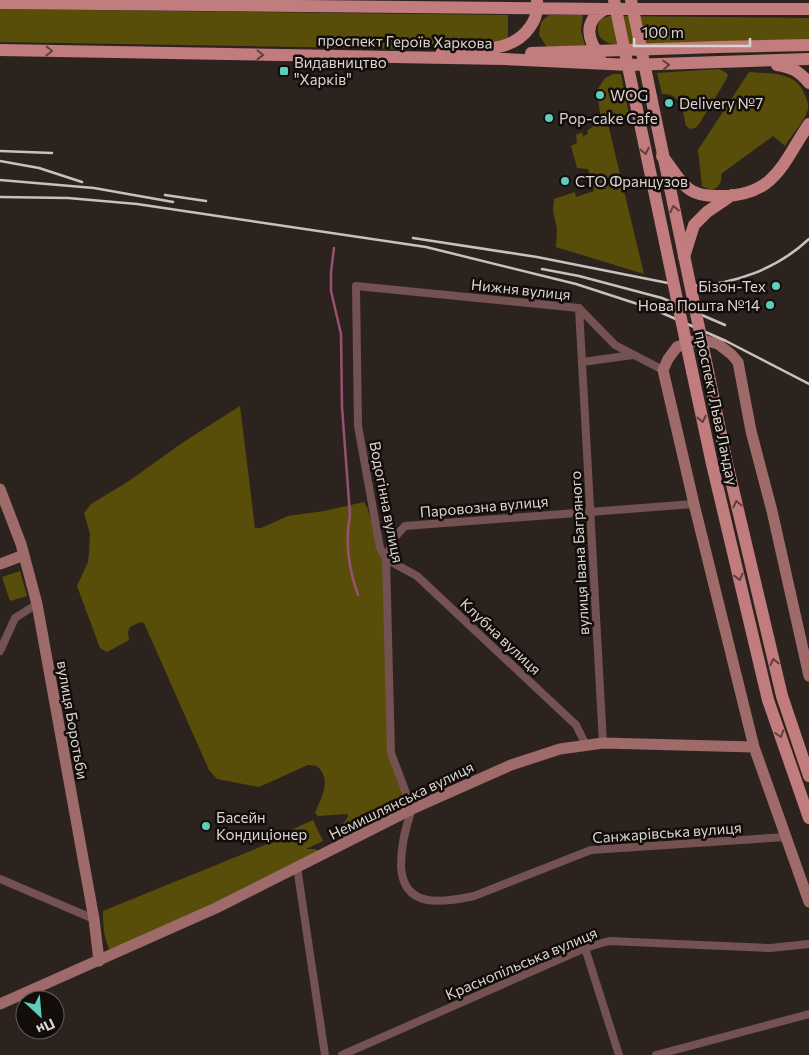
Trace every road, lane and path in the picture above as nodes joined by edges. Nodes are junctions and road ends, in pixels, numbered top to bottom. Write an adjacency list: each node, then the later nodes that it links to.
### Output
1 (488, 0): 8 (main road)
2 (630, 0): 23 (main road, проспект Льва Ландау, bridge)
3 (688, 0): 9 (main road)
4 (754, 0): 10 (main road)
5 (0, 3): 8 (main road)
6 (528, 4): 7 (main road); 8 (main road); 12 (main road)
7 (609, 4): 9 (main road); 13 (main road); 45 (main road, проспект Льва Ландау, one-way to 45, bridge)
8 (460, 8)
9 (666, 8): 10 (main road)
10 (776, 8): 11 (main road)
11 (809, 9)
12 (529, 29): 16 (main road); 17 (main road)
13 (594, 45): 14 (main road); 16 (main road); 20 (main road)
14 (809, 46)
15 (0, 50): 17 (main road, проспект Героїв Харкова, one-way to 17)
16 (547, 57): 17 (main road, проспект Героїв Харкова); 17 (main road); 20 (main road, проспект Героїв Харкова)
17 (421, 58)
18 (809, 59): 19 (main road, проспект Героїв Харкова)
19 (733, 61): 20 (main road, проспект Героїв Харкова, one-way to 19); 21 (main road)
20 (618, 65)
21 (809, 84)
22 (809, 124): 24 (main road)
23 (662, 156): 24 (main road); 25 (main road, проспект Льва Ландау, one-way to 23, bridge)
24 (732, 195): 25 (main road)
25 (684, 257): 43 (main road, проспект Льва Ландау, one-way to 25, bridge)
26 (356, 286): 27 (street, Нижня вулиця); 35 (street, Водогінна вулиця)
27 (579, 308): 28 (street, Нижня вулиця); 29 (street, вулиця Івана Багряного)
28 (633, 355): 29 (street); 30 (street, Нижня вулиця)
29 (582, 362): 33 (street, вулиця Івана Багряного)
30 (663, 370): 32 (street); 39 (street)
31 (0, 489): 34 (street, вулиця Боротьби)
32 (694, 504): 33 (street, Паровозна вулиця); 42 (street)
33 (591, 512): 35 (street, Паровозна вулиця); 40 (street, вулиця Івана Багряного)
34 (24, 554): 36 (street); 37 (street, вулиця Боротьби)
35 (386, 559): 41 (street, Клубна вулиця); 44 (street, Водогінна вулиця)
36 (0, 564)
37 (37, 604): 38 (street); 50 (street, вулиця Боротьби)
38 (0, 651)
39 (809, 676)
40 (603, 743): 41 (street, Немишлянська вулиця); 42 (street, Немишлянська вулиця)
41 (586, 745): 44 (street, Немишлянська вулиця)
42 (754, 747): 46 (street)
43 (809, 776)
44 (412, 809): 46 (street, Санжарівська вулиця); 47 (street, Немишлянська вулиця)
45 (809, 818)
46 (785, 837): 49 (street)
47 (297, 868): 53 (street, Немишлянська вулиця); 56 (street)
48 (0, 879): 50 (street)
49 (809, 902)
50 (94, 919): 53 (street, вулиця Боротьби)
51 (809, 944): 52 (street, Краснопільська вулиця)
52 (585, 948): 57 (street, Краснопільська вулиця); 58 (street)
53 (99, 961): 54 (street, Немишлянська вулиця)
54 (0, 1004)
55 (809, 1014): 59 (street)
56 (324, 1055)
57 (342, 1055)
58 (619, 1055)
59 (656, 1055)

